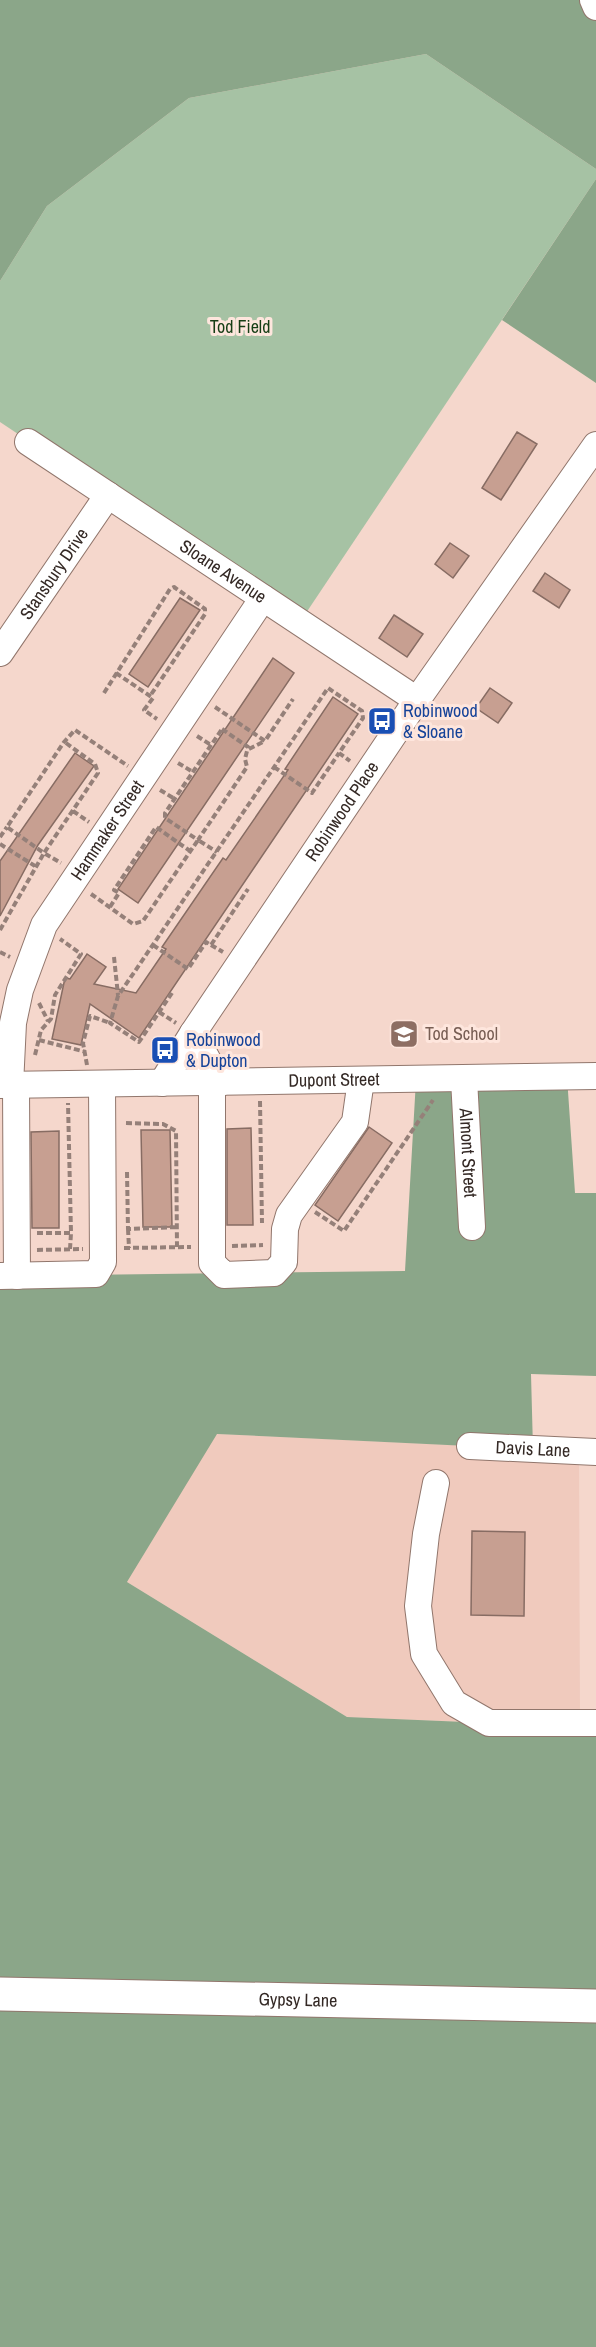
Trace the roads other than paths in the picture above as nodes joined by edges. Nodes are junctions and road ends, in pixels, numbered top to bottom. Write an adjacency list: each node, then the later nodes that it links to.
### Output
1 (593, 0): 2 (street)
2 (596, 7)
3 (28, 442): 5 (street, Sloane Avenue)
4 (596, 445): 8 (street, Robinwood Place)
5 (108, 495): 6 (street, Sloane Avenue); 7 (street, Stansbury Drive)
6 (263, 598): 8 (street, Sloane Avenue); 16 (street, Hammaker Street)
7 (0, 653)
8 (417, 700): 9 (street, Robinwood Place)
9 (193, 1033): 14 (street, Robinwood Place); 15 (street)
10 (94, 1076): 14 (street, Dupont Street); 16 (street, Dupont Street); 18 (street)
11 (596, 1076): 12 (street, Dupont Street)
12 (464, 1079): 13 (street, Dupont Street); 17 (street, Almont Street)
13 (361, 1080): 15 (street, Dupont Street); 15 (street)
14 (162, 1083): 15 (street, Dupont Street)
15 (216, 1083)
16 (9, 1085): 18 (street, Hammaker Street)
17 (471, 1227)
18 (9, 1276)
19 (470, 1446): 20 (street, Davis Lane)
20 (596, 1452)
21 (436, 1484): 22 (street)
22 (596, 1723)
23 (0, 1994): 24 (main road, Gypsy Lane)
24 (596, 2006)

